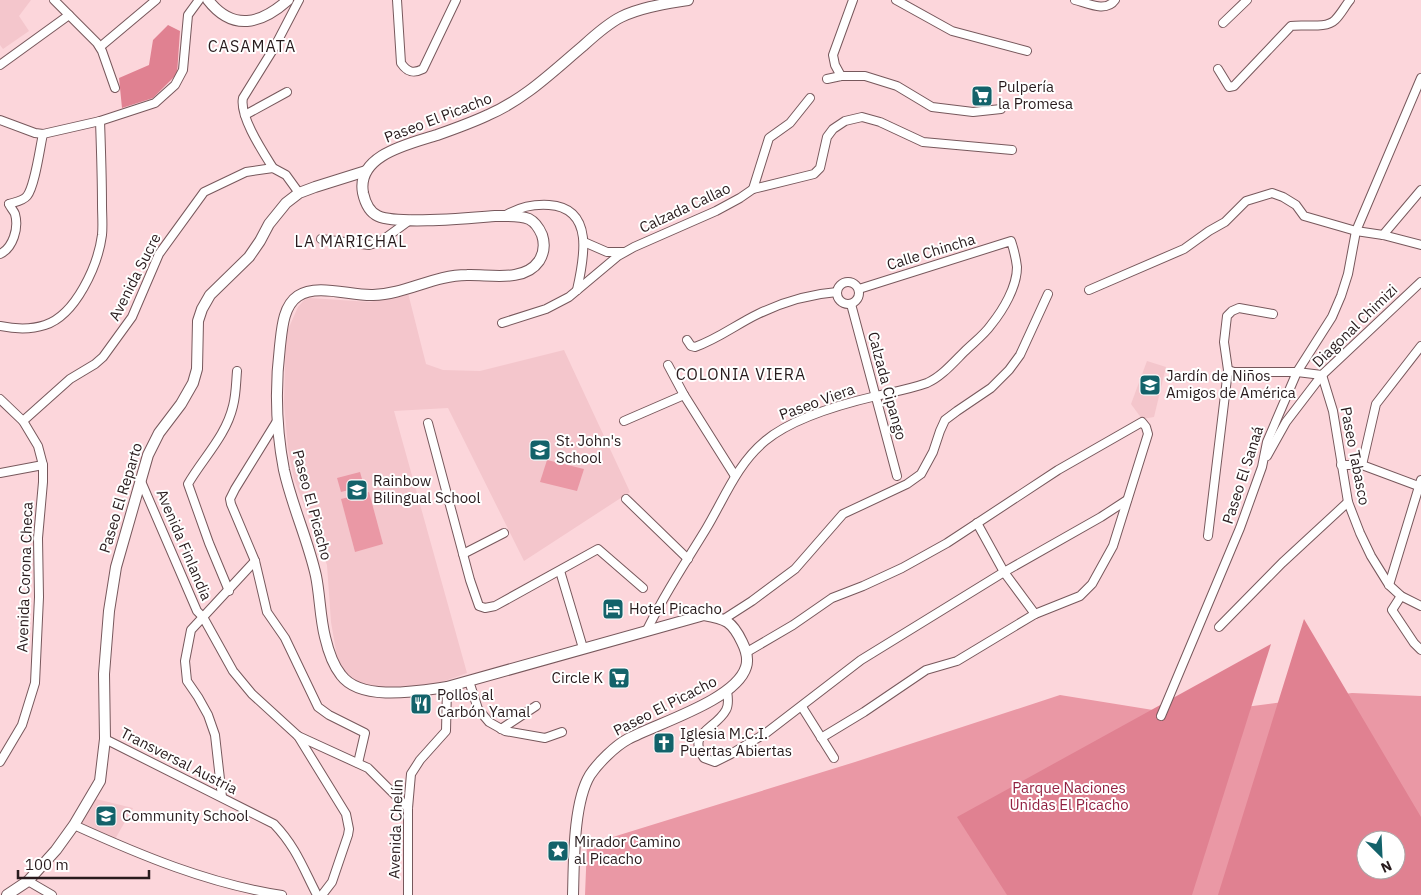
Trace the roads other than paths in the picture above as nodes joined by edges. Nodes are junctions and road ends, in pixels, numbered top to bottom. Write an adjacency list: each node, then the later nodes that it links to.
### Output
1 (156, 0): 18 (street)
2 (199, 0): 31 (street)
3 (208, 0): 4 (street)
4 (288, 0)
5 (299, 0): 29 (street)
6 (396, 0): 7 (street)
7 (456, 0)
8 (688, 0): 35 (street, Paseo El Picacho)
9 (853, 0): 22 (street)
10 (896, 0): 19 (street)
11 (1074, 0): 12 (street)
12 (1115, 0)
13 (1247, 0): 17 (street)
14 (1350, 0): 21 (street)
15 (57, 1): 16 (street)
16 (69, 15): 18 (street); 20 (street)
17 (1223, 23)
18 (100, 47): 25 (street)
19 (1027, 51)
20 (0, 66)
21 (1218, 69)
22 (841, 76): 24 (street); 28 (street)
23 (1421, 78): 43 (street, Paseo El Sanaá)
24 (827, 79)
25 (115, 88)
26 (287, 92): 29 (street)
27 (810, 98): 36 (street)
28 (1001, 109)
29 (245, 115): 34 (street)
30 (0, 120): 32 (street)
31 (100, 121): 32 (street); 60 (street)
32 (43, 134): 40 (street)
33 (1012, 150): 36 (street, Calzada Callao)
34 (273, 168): 38 (street); 71 (street, Avenida Sucre)
35 (366, 172): 38 (street, Paseo El Reparto); 42 (street, Paseo El Picacho)
36 (753, 188): 49 (street, Calzada Callao)
37 (1421, 190): 44 (street)
38 (299, 193): 82 (street, Paseo El Reparto)
39 (0, 199): 40 (street)
40 (9, 204): 50 (street)
41 (504, 216): 42 (street, Paseo El Picacho); 46 (street); 72 (street, Paseo El Picacho)
42 (410, 220): 45 (street)
43 (1356, 231): 44 (street); 54 (street); 66 (street, Paseo El Sanaá)
44 (1383, 235): 48 (street)
45 (321, 239)
46 (584, 242): 49 (street); 53 (street)
47 (1012, 242): 52 (street, Calle Chincha); 69 (street, Paseo Viera)
48 (1421, 245)
49 (626, 252): 53 (street, Calzada Callao)
50 (0, 254)
51 (1421, 282): 67 (street, Diagonal Chimizi)
52 (859, 289): 55 (street); 57 (street)
53 (577, 290): 59 (street, Calzada Callao)
54 (1089, 290)
55 (837, 292): 57 (street); 61 (street)
56 (1048, 294): 102 (street)
57 (851, 304): 69 (street, Calzada Cipango)
58 (1273, 314): 64 (street)
59 (502, 323)
60 (0, 326)
61 (686, 340)
62 (1421, 346): 75 (street)
63 (668, 365): 68 (street)
64 (1228, 370): 66 (street); 89 (street)
65 (237, 371): 97 (street)
66 (1297, 372): 67 (street); 78 (street, Paseo El Sanaá)
67 (1322, 375): 76 (street, Paseo Tabasco); 78 (street, Diagonal Chimizi)
68 (684, 395): 73 (street); 80 (street)
69 (876, 396): 80 (street, Paseo Viera); 81 (street, Calzada Cipango)
70 (0, 399): 71 (street, Avenida Corona Checa)
71 (23, 421): 77 (street, Avenida Corona Checa)
72 (278, 421): 92 (street); 109 (street, Paseo El Picacho)
73 (624, 421)
74 (428, 423): 90 (street)
75 (1362, 464): 76 (street); 83 (street)
76 (1341, 465): 86 (street, Paseo Tabasco)
77 (42, 466): 79 (street); 120 (street, Avenida Corona Checa)
78 (1262, 467): 113 (street, Paseo El Sanaá)
79 (0, 473)
80 (735, 476): 91 (street, Paseo Viera)
81 (897, 476)
82 (140, 479): 101 (street, Avenida Finlandia); 118 (street, Paseo El Reparto)
83 (1420, 485): 95 (street)
84 (626, 498): 91 (street)
85 (1127, 500): 87 (street); 94 (street); 100 (street)
86 (1348, 502): 95 (street, Paseo Tabasco); 103 (street)
87 (977, 522): 94 (street); 107 (street)
88 (504, 533): 90 (street)
89 (1208, 536)
90 (463, 554): 93 (street)
91 (688, 559): 104 (street, Paseo Viera)
92 (256, 561): 97 (street); 121 (street)
93 (560, 571): 96 (street); 105 (street)
94 (1004, 572): 100 (street); 112 (street)
95 (1389, 586): 98 (street, Paseo Tabasco)
96 (643, 588)
97 (229, 591): 101 (street)
98 (1401, 596): 99 (street, Paseo Tabasco); 106 (street)
99 (1421, 606)
100 (1035, 614): 117 (street)
101 (203, 617): 116 (street, Avenida Finlandia); 122 (street)
102 (724, 619): 104 (street, Paseo El Picacho); 107 (street)
103 (1219, 627)
104 (648, 630): 105 (street, Paseo El Picacho)
105 (583, 648): 108 (street, Paseo El Picacho)
106 (1421, 650)
107 (747, 652): 110 (street, Paseo El Picacho)
108 (469, 681): 109 (street, Paseo El Picacho); 114 (street)
109 (446, 687): 123 (street, Avenida Chelín)
110 (727, 691): 112 (street); 132 (street, Paseo El Picacho)
111 (536, 706): 114 (street)
112 (802, 707): 117 (street)
113 (1161, 716)
114 (501, 729): 115 (street)
115 (562, 732)
116 (298, 736): 121 (street); 130 (street, Avenida Finlandia)
117 (821, 738): 119 (street)
118 (105, 739): 122 (street, Transversal Austria); 124 (street, Paseo El Reparto)
119 (834, 758)
120 (0, 762)
121 (358, 763): 123 (street)
122 (222, 798): 129 (street, Transversal Austria)
123 (408, 808): 131 (street, Avenida Chelín)
124 (74, 825): 125 (street, Paseo El Reparto); 128 (street)
125 (28, 881): 126 (street, Paseo El Reparto); 127 (street)
126 (7, 895)
127 (52, 895)
128 (282, 895)
129 (317, 895)
130 (322, 895)
131 (408, 895)
132 (573, 895)

